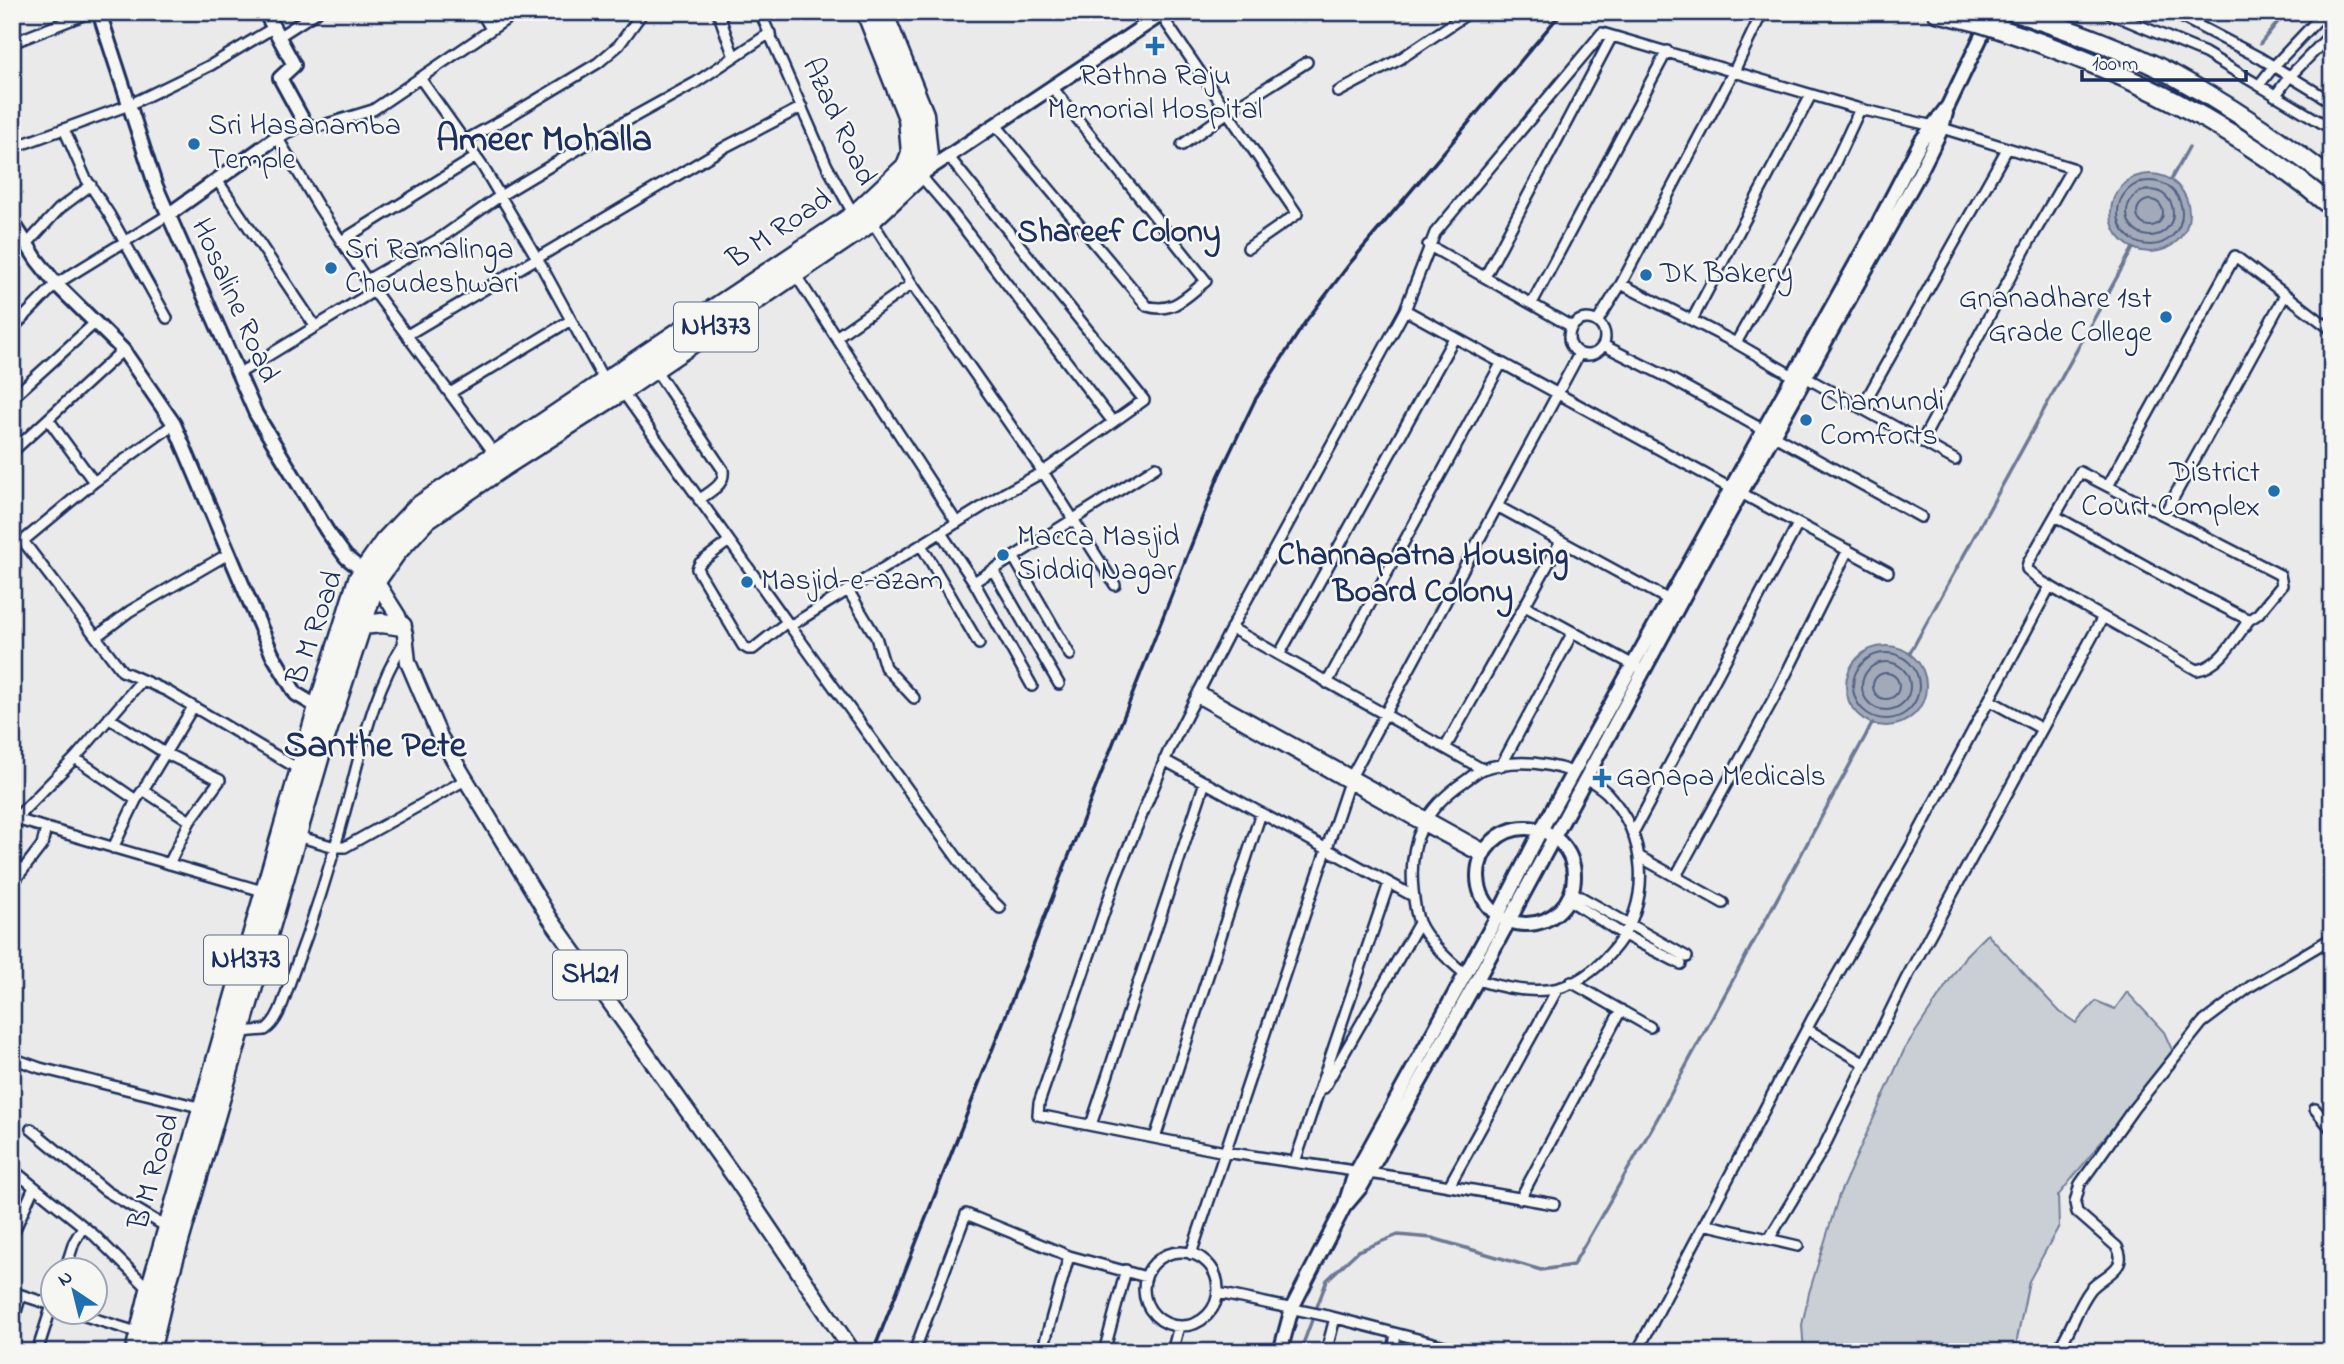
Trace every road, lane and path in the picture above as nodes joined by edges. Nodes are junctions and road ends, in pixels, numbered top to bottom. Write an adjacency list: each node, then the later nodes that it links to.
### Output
1 (265, 12): 20 (street)
2 (317, 12): 20 (street)
3 (481, 12): 19 (street)
4 (517, 12): 19 (street)
5 (643, 12): 49 (street)
6 (718, 12): 26 (street)
7 (760, 12): 21 (street, Azad Road)
8 (1470, 12): 35 (street)
9 (1760, 12): 29 (street)
10 (1937, 12): 18 (highway)
11 (2016, 12): 57 (highway)
12 (2107, 12): 32 (street)
13 (2172, 12): 28 (street)
14 (2325, 12): 28 (street)
15 (98, 13): 24 (street); 39 (street, Hosaline Road)
16 (880, 13): 33 (highway, NH373)
17 (1163, 14): 34 (street); 42 (street)
18 (1989, 21): 45 (street); 60 (highway)
19 (491, 29): 31 (street)
20 (275, 32): 39 (street); 43 (street)
21 (769, 33): 26 (street); 40 (street, Azad Road)
22 (2332, 33): 30 (street)
23 (1612, 36): 25 (street); 68 (street); 72 (street)
24 (12, 43)
25 (1667, 51): 29 (street); 79 (street)
26 (734, 57): 59 (street)
27 (1307, 62): 42 (street)
28 (2274, 66): 30 (street); 32 (street)
29 (1734, 70): 36 (street); 76 (street)
30 (2290, 76): 37 (street); 38 (street)
31 (420, 78): 43 (street); 49 (street)
32 (2259, 85): 37 (street)
33 (904, 87): 55 (highway, NH373); 62 (highway, B M Road / NH373)
34 (1052, 87): 44 (street); 44 (street)
35 (1338, 92)
36 (1811, 95): 41 (street); 83 (street)
37 (2276, 96): 47 (street)
38 (2332, 102)
39 (128, 105): 46 (street); 61 (street, Hosaline Road)
40 (803, 107): 62 (street, Azad Road); 70 (street)
41 (1860, 109): 45 (street); 93 (street)
42 (1228, 112): 50 (street); 69 (street)
43 (304, 122): 48 (street)
44 (995, 124): 53 (street)
45 (1938, 127): 52 (street); 100 (street)
46 (64, 129): 51 (street); 58 (street)
47 (2332, 129)
48 (278, 137): 56 (street); 65 (street)
49 (464, 141): 54 (street)
50 (1182, 145)
51 (12, 148)
52 (2007, 149): 106 (street); 111 (street)
53 (948, 156): 55 (street); 108 (street)
54 (476, 157): 59 (street); 65 (street)
55 (920, 175): 64 (highway, NH373); 108 (street)
56 (217, 180): 61 (street); 87 (street)
57 (2332, 180)
58 (91, 185): 66 (street); 67 (street)
59 (500, 196): 70 (street); 73 (street)
60 (2332, 207)
61 (168, 215): 66 (street); 99 (street, Hosaline Road)
62 (854, 215): 101 (highway, B M Road / NH373)
63 (12, 220): 67 (street)
64 (871, 220): 71 (highway, NH373); 75 (street)
65 (341, 241): 73 (street)
66 (125, 242): 74 (street); 81 (street)
67 (27, 244): 74 (street)
68 (1429, 245): 72 (street); 80 (street)
69 (1248, 248)
70 (537, 258): 82 (street); 90 (street)
71 (795, 274): 91 (street); 98 (highway, NH373)
72 (1485, 277): 79 (street)
73 (367, 280): 77 (street)
74 (56, 284): 84 (street); 86 (street)
75 (912, 284): 91 (street); 116 (street)
76 (1621, 284): 83 (street); 85 (street)
77 (374, 291): 87 (street); 90 (street)
78 (2285, 295): 89 (street); 118 (street); 122 (street)
79 (1532, 303): 88 (street)
80 (1405, 310): 92 (street); 150 (street)
81 (167, 318)
82 (571, 320): 101 (street); 103 (street)
83 (1692, 320): 93 (street)
84 (96, 322): 95 (street); 105 (street)
85 (1597, 322): 88 (street); 94 (street)
86 (13, 325)
87 (315, 326): 99 (street)
88 (1572, 327): 96 (street)
89 (2332, 330)
90 (407, 335): 103 (street)
91 (836, 337): 126 (street)
92 (1454, 338): 97 (street); 156 (street)
93 (1736, 343): 100 (street)
94 (1603, 345): 96 (street); 110 (street)
95 (123, 351): 107 (street); 109 (street)
96 (1579, 354): 104 (street)
97 (1501, 364): 104 (street); 159 (street)
98 (655, 369): 102 (highway, NH373); 120 (street)
99 (238, 374): 139 (street, Hosaline Road)
100 (1799, 377): 106 (street); 110 (street)
101 (606, 382): 113 (highway, B M Road / NH373)
102 (622, 391): 113 (highway, NH373); 120 (street)
103 (450, 393): 113 (street)
104 (1558, 396): 119 (street); 121 (street)
105 (12, 398)
106 (1862, 407): 111 (street)
107 (48, 419): 112 (street); 117 (street)
108 (1113, 422): 116 (street)
109 (174, 424): 117 (street); 135 (street)
110 (1768, 433): 119 (street); 124 (street)
111 (1922, 441): 114 (street)
112 (12, 452)
113 (498, 460): 139 (highway, NH373)
114 (1955, 460)
115 (1156, 467): 125 (street)
116 (1043, 472): 125 (street); 126 (street)
117 (94, 482): 129 (street)
118 (2108, 486): 122 (street); 123 (street)
119 (1735, 491): 127 (street); 144 (street); 157 (street)
120 (699, 500): 130 (street)
121 (1497, 506): 131 (street); 167 (street)
122 (2164, 515): 147 (street)
123 (2055, 516): 142 (street); 147 (street)
124 (1921, 517)
125 (1073, 520): 136 (street); 141 (street)
126 (957, 523): 128 (street)
127 (1798, 524): 134 (street); 189 (street)
128 (941, 533): 132 (street); 140 (street)
129 (23, 541): 133 (street); 153 (street)
130 (729, 541): 148 (street); 148 (street)
131 (1561, 541): 144 (street); 145 (street)
132 (921, 545): 143 (street); 154 (street)
133 (12, 548)
134 (1848, 550): 138 (street); 198 (street)
135 (228, 554): 153 (street); 166 (street)
136 (1014, 558): 137 (street); 155 (street)
137 (993, 570): 140 (street); 160 (street)
138 (1888, 572)
139 (369, 576): 149 (highway, NH373); 152 (main road, SH21); 166 (highway, B M Road / NH373)
140 (974, 582): 161 (street)
141 (1115, 585)
142 (2050, 586): 146 (street); 164 (street)
143 (848, 590): 148 (street); 163 (street)
144 (1669, 600): 157 (street)
145 (1525, 606): 151 (street); 170 (street)
146 (2103, 617): 147 (street); 169 (street)
147 (2249, 620)
148 (788, 624): 205 (street)
149 (362, 625): 152 (highway); 190 (highway, NH373)
150 (1231, 628): 156 (street); 162 (street)
151 (1573, 632): 157 (street); 174 (street)
152 (403, 634): 179 (main road, SH21); 192 (street)
153 (96, 637): 158 (street)
154 (979, 644)
155 (1070, 655)
156 (1279, 655): 159 (street)
157 (1638, 668): 177 (street)
158 (142, 680): 165 (street); 168 (street)
159 (1327, 683): 167 (street)
160 (1059, 684)
161 (1032, 686)
162 (1198, 694): 173 (street); 178 (street)
163 (914, 698)
164 (1989, 700): 169 (street); 217 (street)
165 (193, 707): 171 (street); 176 (street)
166 (318, 707): 176 (highway, B M Road / NH373)
167 (1383, 715): 170 (street); 178 (street)
168 (109, 718): 171 (street); 172 (street)
169 (2042, 729): 220 (street)
170 (1445, 748): 175 (street)
171 (165, 753): 181 (street); 185 (street)
172 (75, 758): 182 (street); 184 (street)
173 (1164, 760): 180 (street); 224 (street)
174 (1501, 766): 175 (street); 177 (street)
175 (1482, 769): 186 (street)
176 (302, 770): 201 (highway, B M Road / NH373)
177 (1579, 775): 188 (street); 189 (street); 191 (street)
178 (1351, 778): 186 (street); 194 (street)
179 (467, 779): 192 (street); 259 (main road, SH21)
180 (1205, 782): 183 (street); 224 (street)
181 (143, 790): 182 (street); 185 (street)
182 (136, 800): 193 (street)
183 (1261, 813): 194 (street); 227 (street)
184 (14, 818): 187 (street)
185 (190, 821): 197 (street)
186 (1424, 822): 195 (street); 202 (street)
187 (46, 828): 193 (street); 200 (street)
188 (1541, 830): 191 (street); 195 (street); 206 (street)
189 (1633, 833): 196 (street)
190 (297, 836): 192 (street); 218 (highway, NH373)
191 (1554, 836): 203 (street); 206 (street)
192 (335, 847): 218 (street)
193 (113, 848): 197 (street)
194 (1326, 849): 199 (street); 228 (street)
195 (1484, 853): 206 (street)
196 (1640, 856): 198 (street); 208 (street)
197 (169, 864): 201 (street)
198 (1676, 876): 204 (street)
199 (1389, 883): 202 (street); 221 (street)
200 (12, 884)
201 (266, 892): 222 (highway, B M Road / NH373)
202 (1413, 896): 207 (street)
203 (1570, 896): 206 (street); 208 (street)
204 (1723, 903)
205 (1000, 908)
206 (1503, 918): 211 (street); 212 (street)
207 (1419, 923): 211 (street); 221 (street)
208 (1627, 930): 210 (street); 213 (street)
209 (2332, 938): 274 (street)
210 (1684, 961)
211 (1465, 974): 231 (street)
212 (1477, 980): 214 (street); 231 (street)
213 (1572, 982): 214 (street); 215 (street)
214 (1558, 988): 232 (street)
215 (1621, 1010): 216 (street); 234 (street)
216 (1650, 1027)
217 (1807, 1029): 220 (street); 236 (street)
218 (240, 1032): 262 (highway, NH373)
219 (12, 1058): 222 (street)
220 (1865, 1063): 240 (street)
221 (1314, 1107): 229 (street)
222 (203, 1108): 238 (highway, B M Road / NH373)
223 (2315, 1109): 226 (street)
224 (1091, 1125): 227 (street)
225 (31, 1129): 238 (street)
226 (2332, 1130)
227 (1155, 1138): 228 (street)
228 (1225, 1152): 229 (street); 242 (street)
229 (1295, 1162): 231 (street)
230 (12, 1169): 233 (street)
231 (1363, 1172): 232 (street); 251 (street)
232 (1449, 1186): 234 (street)
233 (34, 1187): 237 (street); 239 (street)
234 (1520, 1199): 235 (street)
235 (1554, 1205)
236 (1704, 1224): 240 (street); 273 (street)
237 (83, 1227): 243 (street); 247 (street)
238 (168, 1228): 247 (highway, B M Road / NH373)
239 (12, 1236)
240 (1769, 1239): 241 (street)
241 (1798, 1246)
242 (1191, 1254): 246 (street); 248 (street)
243 (69, 1256)
244 (1069, 1256): 245 (street); 263 (street); 264 (street)
245 (1126, 1270): 246 (street); 265 (street)
246 (1146, 1277): 256 (street)
247 (150, 1290): 257 (highway, B M Road / NH373)
248 (1218, 1293): 251 (street); 256 (street)
249 (16, 1294): 250 (street); 254 (street)
250 (38, 1301)
251 (1297, 1309): 252 (street); 267 (street)
252 (1333, 1318): 258 (street); 268 (street)
253 (108, 1323): 257 (street)
254 (12, 1325)
255 (45, 1326): 260 (street)
256 (1179, 1326): 266 (street)
257 (141, 1334): 261 (highway, B M Road / NH373)
258 (1396, 1334): 269 (street); 270 (street)
259 (851, 1349)
260 (37, 1352)
261 (135, 1352)
262 (150, 1352)
263 (914, 1352)
264 (1042, 1352)
265 (1104, 1352)
266 (1172, 1352)
267 (1280, 1352)
268 (1326, 1352)
269 (1393, 1352)
270 (1468, 1352)
271 (1605, 1352): 272 (street)
272 (1628, 1352)
273 (1637, 1352)
274 (2056, 1352)

